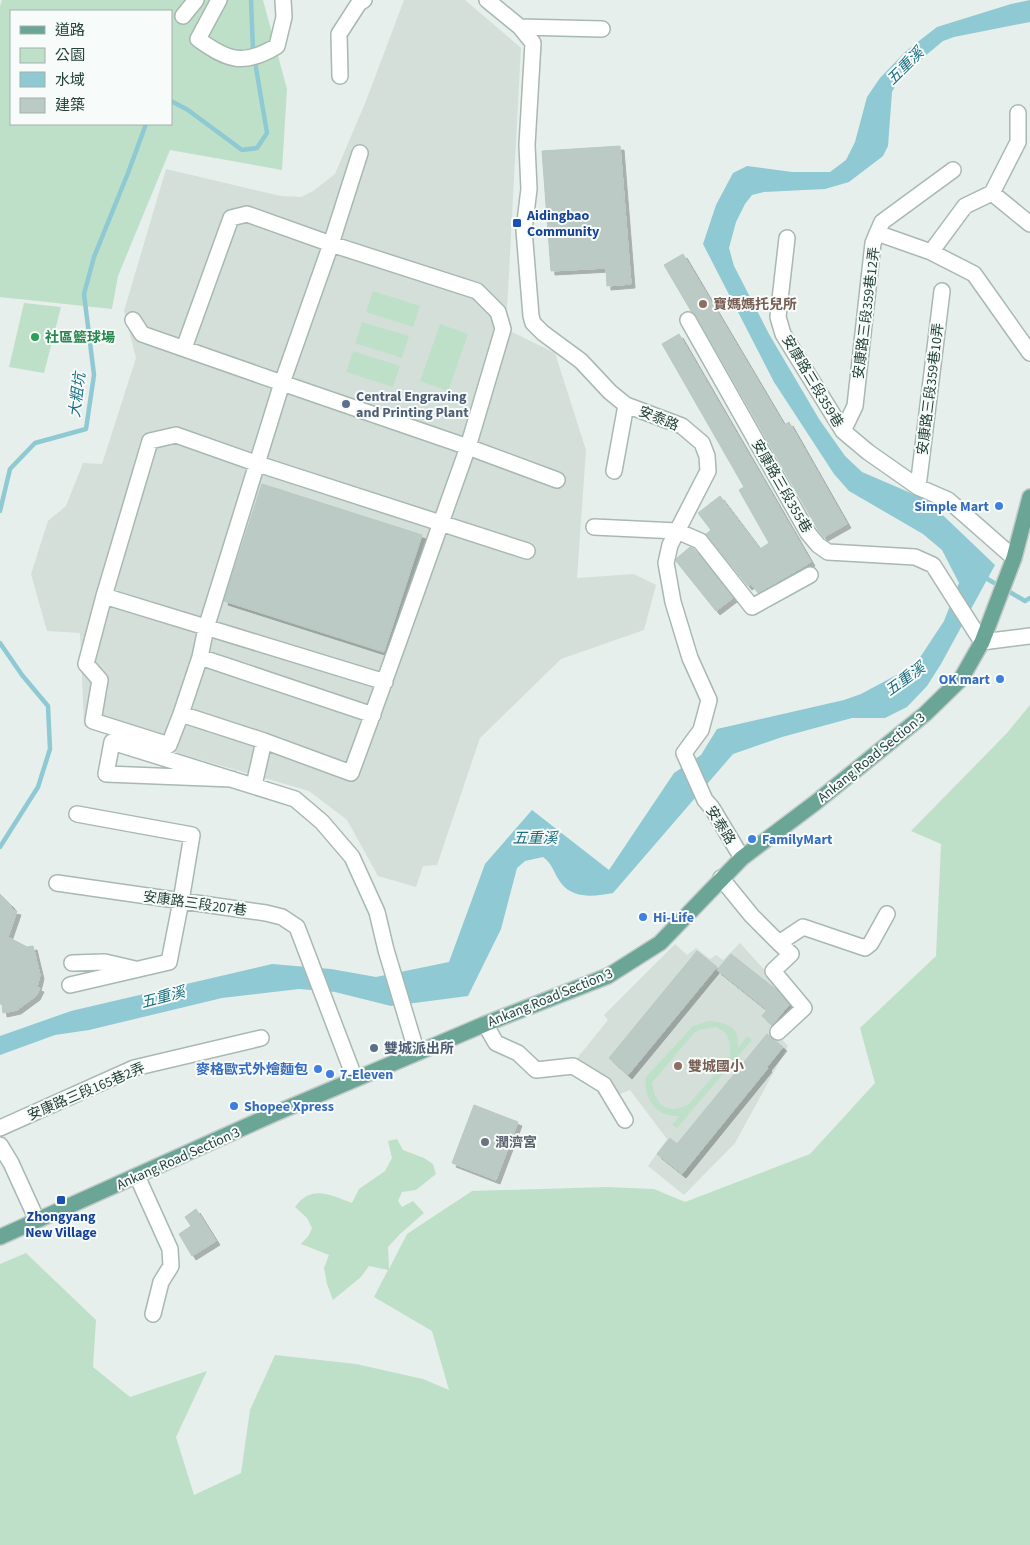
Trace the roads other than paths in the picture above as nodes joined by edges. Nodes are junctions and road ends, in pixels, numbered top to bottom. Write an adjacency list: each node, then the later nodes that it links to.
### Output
1 (196, 0): 6 (street)
2 (219, 0): 3 (street)
3 (283, 0)
4 (487, 0): 7 (street, 安泰路)
5 (360, 1): 9 (street)
6 (183, 16)
7 (520, 27): 8 (street); 25 (street, 安泰路)
8 (602, 29)
9 (340, 76)
10 (1018, 113): 13 (street)
11 (360, 153): 17 (street)
12 (953, 170): 15 (street, 安康路三段359巷12弄)
13 (992, 193): 14 (street); 18 (street)
14 (1030, 224)
15 (877, 233): 18 (street); 26 (street, 安康路三段359巷12弄)
16 (787, 238): 26 (street, 安康路三段359巷)
17 (330, 244): 22 (street); 24 (street); 27 (street)
18 (931, 252): 23 (street)
19 (942, 291): 31 (street, 安康路三段359巷10弄)
20 (132, 320): 22 (street)
21 (688, 320): 42 (street, 安康路三段355巷)
22 (184, 348): 24 (street)
23 (1030, 353)
24 (282, 383): 27 (street); 28 (street)
25 (626, 405): 29 (street); 35 (street, 安泰路)
26 (843, 431): 31 (street, 安康路三段359巷)
27 (468, 447): 30 (street); 33 (street)
28 (258, 464): 33 (street); 39 (street); 40 (street)
29 (614, 471)
30 (558, 480)
31 (918, 487): 37 (street, 安康路三段359巷)
32 (1030, 497): 37 (main road, Ankang Road Section 3)
33 (441, 523): 36 (street); 44 (street)
34 (594, 527): 35 (street)
35 (677, 531): 38 (street); 51 (street, 安泰路)
36 (527, 551)
37 (1014, 558): 42 (main road, Ankang Road Section 3)
38 (810, 575)
39 (104, 596): 40 (street); 45 (street)
40 (206, 628): 43 (street); 44 (street)
41 (1030, 636): 42 (street)
42 (982, 642): 51 (main road, Ankang Road Section 3)
43 (200, 657): 45 (street); 46 (street)
44 (385, 682): 46 (street)
45 (181, 714): 47 (street)
46 (373, 715): 47 (street)
47 (264, 741): 49 (street)
48 (232, 779): 48 (street); 49 (street)
49 (254, 785): 63 (street)
50 (77, 814): 54 (street)
51 (742, 858): 52 (main road, Ankang Road Section 3)
52 (722, 878): 56 (street); 60 (main road, Ankang Road Section 3)
53 (57, 883): 54 (street, 安康路三段207巷)
54 (181, 901): 58 (street); 64 (street, 安康路三段207巷)
55 (887, 914): 56 (street)
56 (779, 943): 61 (street)
57 (72, 963): 58 (street)
58 (141, 970): 59 (street)
59 (70, 985)
60 (485, 1024): 63 (main road, Ankang Road Section 3); 65 (street)
61 (778, 1032)
62 (261, 1038): 66 (street, 安康路三段165巷2弄)
63 (417, 1053): 64 (main road, Ankang Road Section 3)
64 (355, 1079): 68 (main road, Ankang Road Section 3)
65 (625, 1120)
66 (0, 1128)
67 (0, 1145): 69 (street)
68 (137, 1176): 69 (main road, Ankang Road Section 3); 71 (street)
69 (37, 1220): 70 (main road, Ankang Road Section 3)
70 (0, 1237)
71 (153, 1314)

